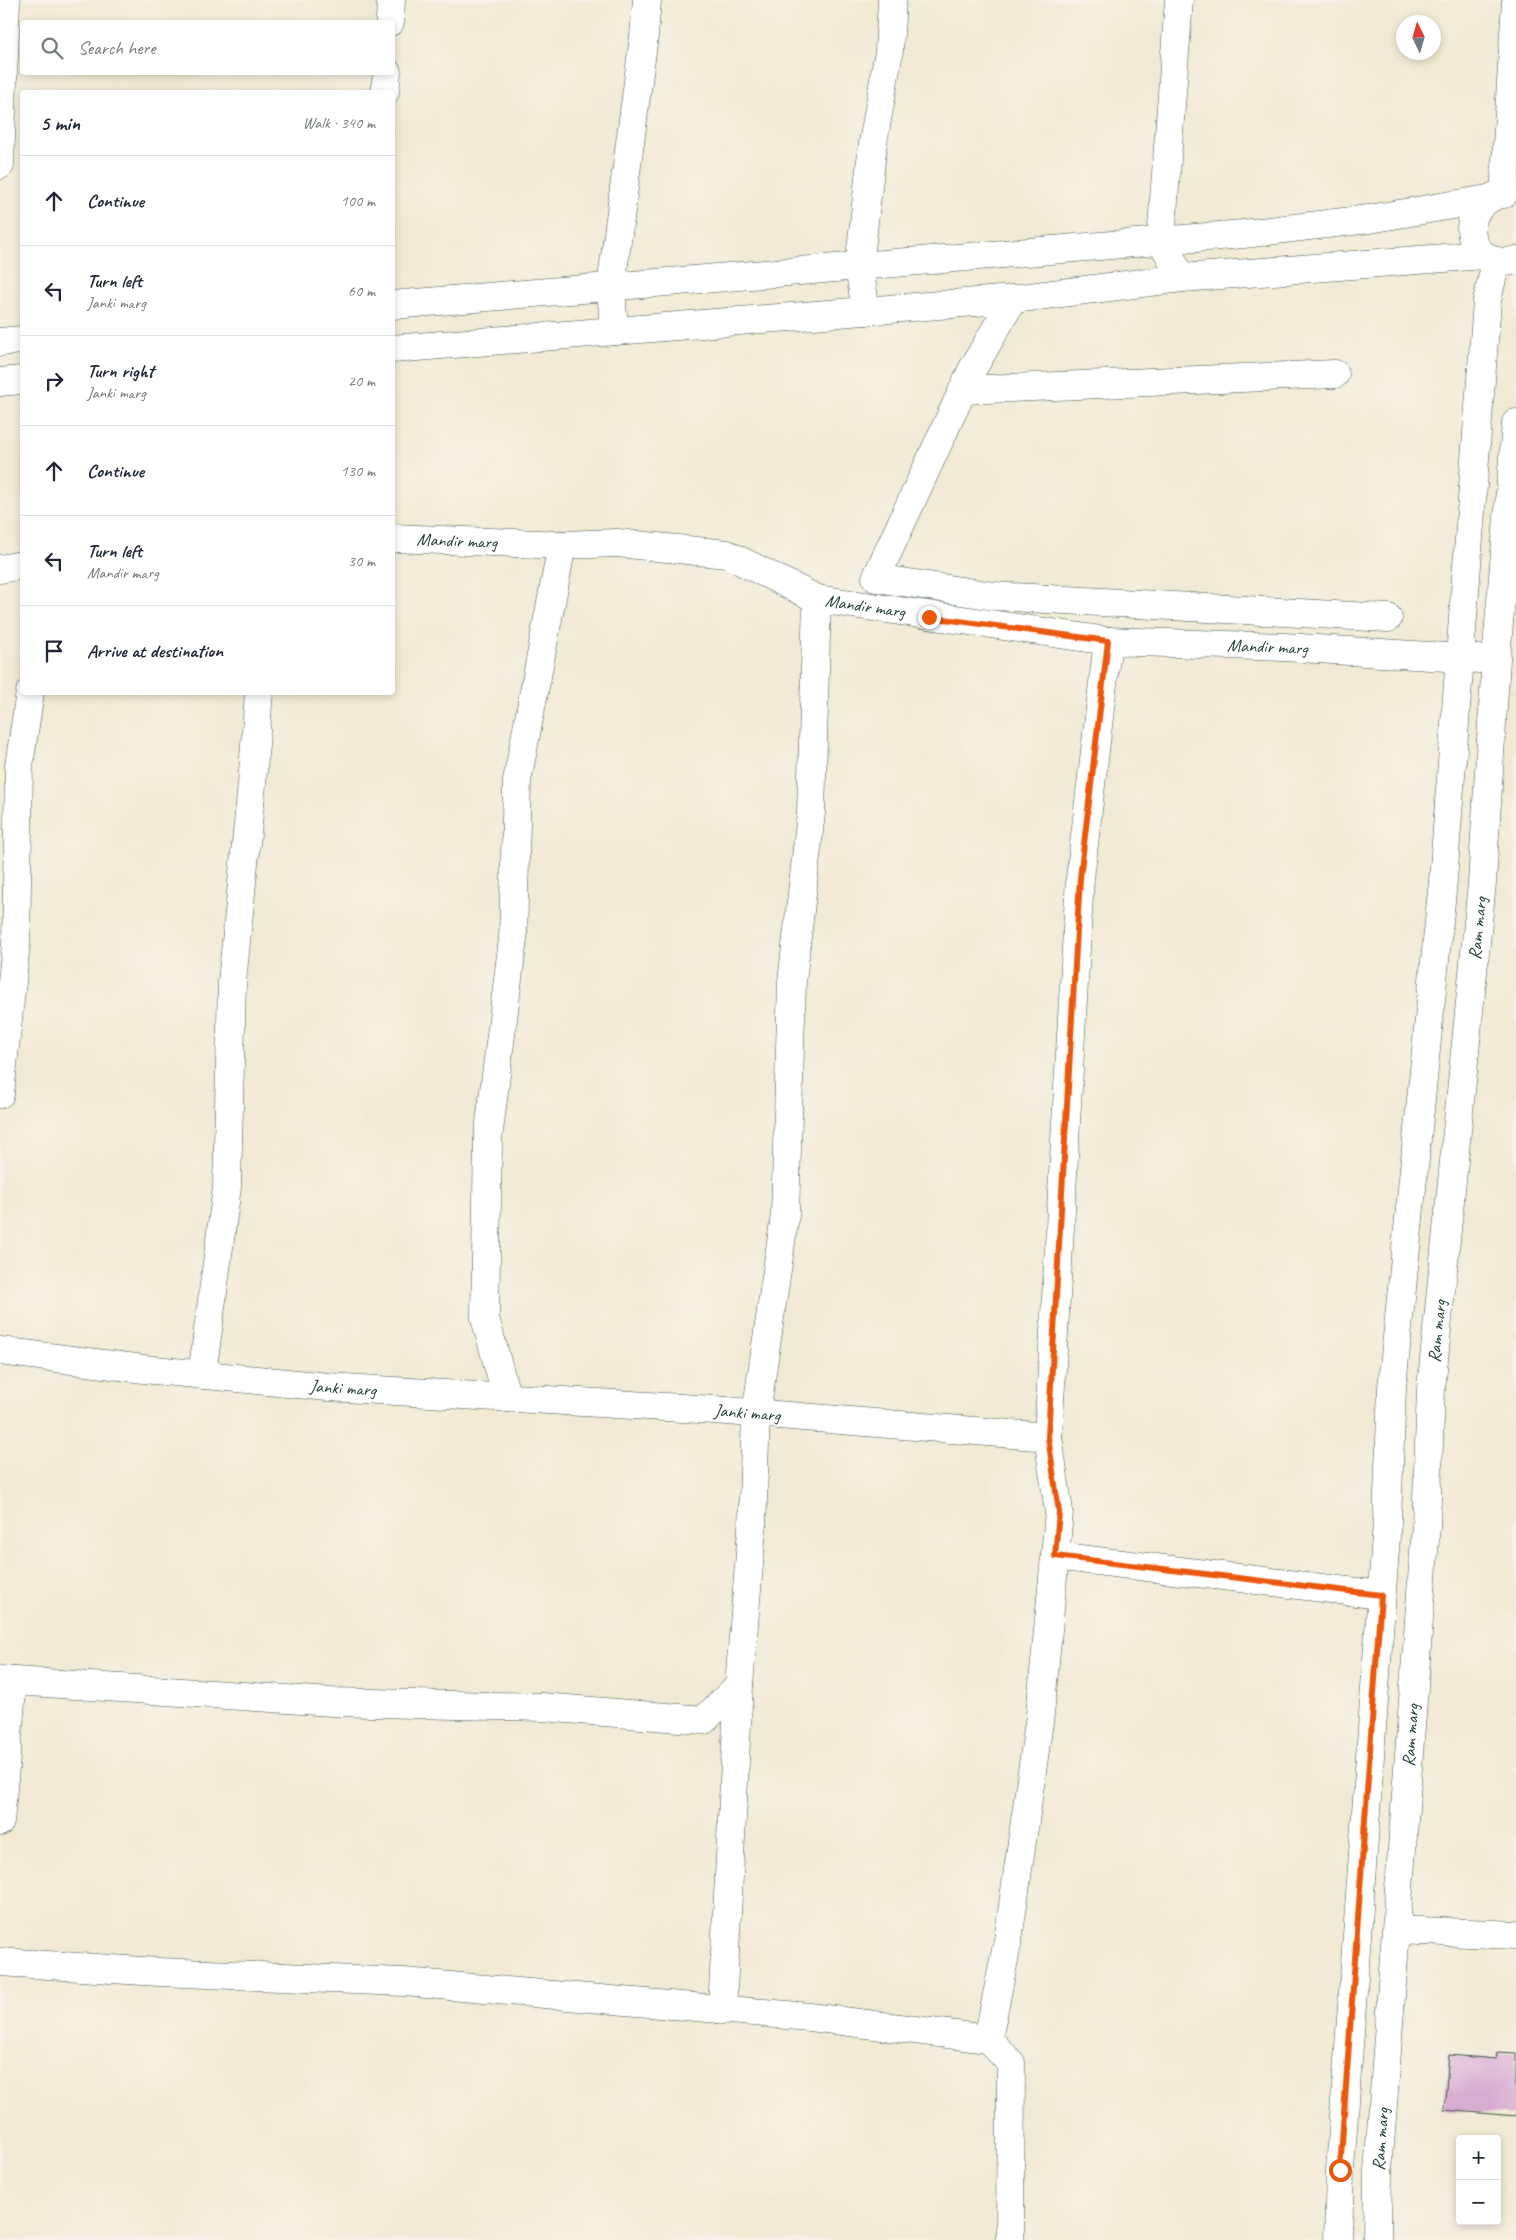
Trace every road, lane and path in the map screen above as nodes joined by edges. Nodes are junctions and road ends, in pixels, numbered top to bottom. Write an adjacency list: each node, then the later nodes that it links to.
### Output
1 (6, 0): 10 (street)
2 (391, 0): 7 (street)
3 (647, 0): 16 (street)
4 (892, 0): 14 (street)
5 (1179, 0): 12 (street)
6 (1516, 2): 11 (street)
7 (390, 20)
8 (387, 75): 9 (street)
9 (386, 90)
10 (0, 165)
11 (1502, 197): 12 (street); 13 (street)
12 (1161, 240): 14 (street); 15 (street)
13 (1498, 259): 15 (street); 37 (street)
14 (859, 267): 16 (street); 19 (street)
15 (1182, 278): 17 (street)
16 (611, 287): 18 (street); 20 (street)
17 (1012, 299): 19 (street); 27 (street)
18 (395, 305)
19 (866, 311): 20 (street)
20 (614, 331): 23 (street)
21 (20, 340): 22 (street)
22 (0, 342)
23 (395, 350)
24 (1335, 374): 27 (street)
25 (20, 380): 26 (street)
26 (0, 382)
27 (963, 390): 34 (street)
28 (1516, 423): 36 (street, Ram marg)
29 (395, 538): 30 (street, Mandir marg)
30 (562, 545): 33 (street, Mandir marg); 43 (street)
31 (20, 565): 32 (street)
32 (0, 569)
33 (816, 599): 35 (street, Mandir marg); 44 (street)
34 (1388, 618)
35 (1108, 641): 37 (street, Mandir marg); 45 (street)
36 (1496, 659): 37 (street, Mandir marg); 51 (street, Ram marg)
37 (1460, 660): 47 (street)
38 (30, 695): 40 (street)
39 (259, 695): 42 (street)
40 (0, 1094)
41 (0, 1351): 42 (street, Janki marg)
42 (202, 1375): 43 (street, Janki marg)
43 (507, 1398): 44 (street, Janki marg)
44 (756, 1414): 45 (street, Janki marg); 49 (street)
45 (1048, 1437): 46 (street)
46 (1055, 1556): 47 (street); 55 (street)
47 (1381, 1595): 57 (street)
48 (7, 1681): 49 (street); 50 (street)
49 (739, 1685): 54 (street)
50 (0, 1822)
51 (1397, 1930): 52 (street); 58 (street, Ram marg)
52 (1516, 1935)
53 (0, 1962): 54 (street)
54 (722, 2010): 55 (street)
55 (988, 2040): 56 (street)
56 (1010, 2240)
57 (1338, 2240)
58 (1377, 2240)

